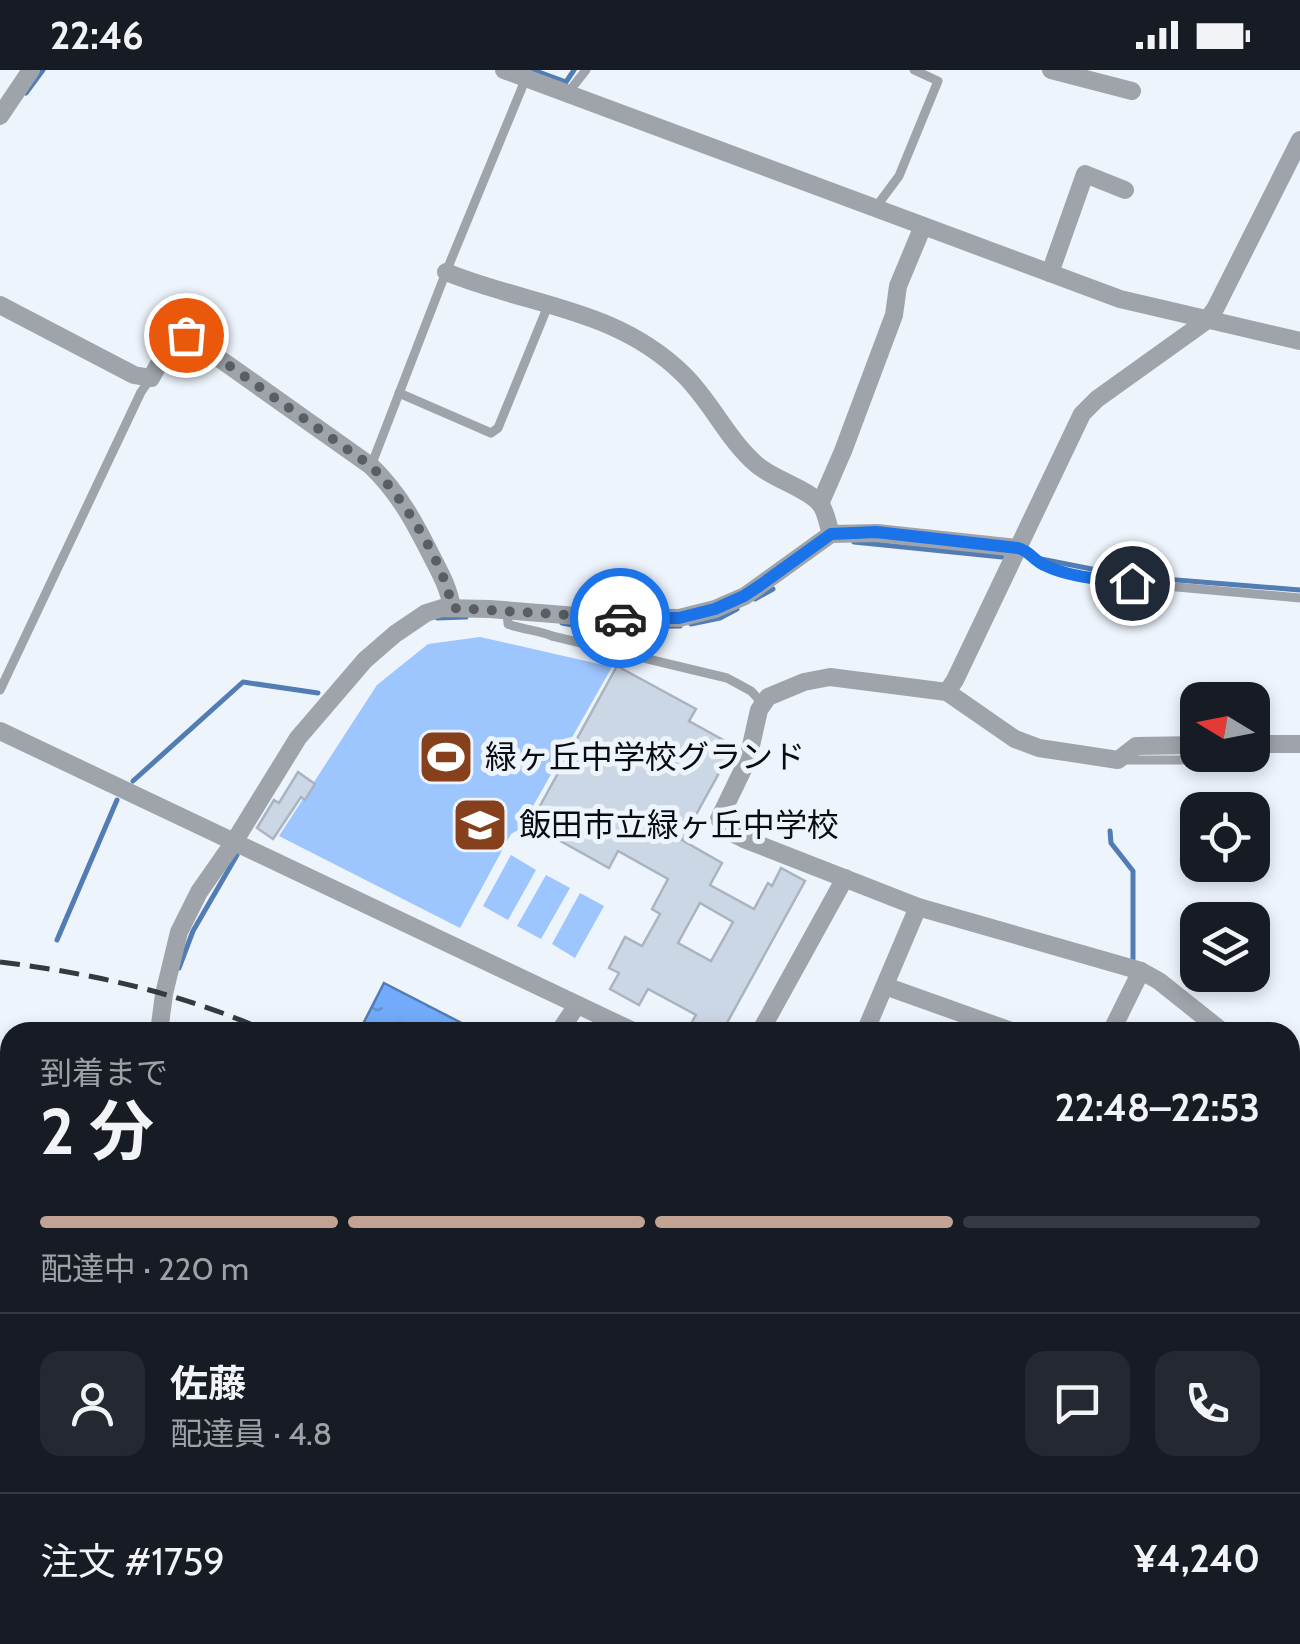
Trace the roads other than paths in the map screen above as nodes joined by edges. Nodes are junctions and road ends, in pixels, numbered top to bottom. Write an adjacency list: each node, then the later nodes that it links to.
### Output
1 (32, 70): 9 (street)
2 (504, 70): 6 (street)
3 (586, 70): 8 (lane)
4 (914, 70): 12 (lane)
5 (1052, 70): 7 (street)
6 (526, 78): 8 (street); 14 (lane)
7 (1132, 91)
8 (567, 94): 12 (street)
9 (0, 116)
10 (1300, 140): 18 (street)
11 (1125, 190): 15 (street)
12 (875, 208): 13 (street)
13 (923, 226): 15 (street); 23 (street)
14 (446, 272): 16 (street); 21 (lane)
15 (1050, 273): 18 (street)
16 (546, 304): 21 (lane); 23 (street)
17 (0, 305): 20 (street)
18 (1206, 321): 19 (street); 25 (street)
19 (1300, 341)
20 (151, 378): 22 (street); 29 (lane)
21 (398, 393): 22 (lane)
22 (371, 466): 27 (street)
23 (820, 504): 24 (street)
24 (831, 534): 25 (street); 28 (street)
25 (1022, 550): 26 (lane); 30 (street)
26 (1300, 598)
27 (452, 608): 28 (street); 38 (street)
28 (507, 615): 31 (lane)
29 (0, 690)
30 (947, 692): 31 (street); 36 (street)
31 (763, 704): 39 (street)
32 (0, 731): 38 (street)
33 (1299, 743): 34 (street)
34 (1270, 744)
35 (1180, 745): 36 (street)
36 (1118, 760): 37 (lane)
37 (1180, 760)
38 (234, 842): 43 (street); 44 (street)
39 (845, 878): 40 (street); 47 (street)
40 (918, 907): 41 (street); 42 (street)
41 (1141, 971): 50 (street); 51 (street)
42 (885, 986): 48 (street); 49 (street)
43 (577, 1005): 45 (street); 46 (street)
44 (160, 1022)
45 (566, 1022)
46 (614, 1022)
47 (766, 1022)
48 (869, 1022)
49 (986, 1022)
50 (1116, 1022)
51 (1210, 1022)

